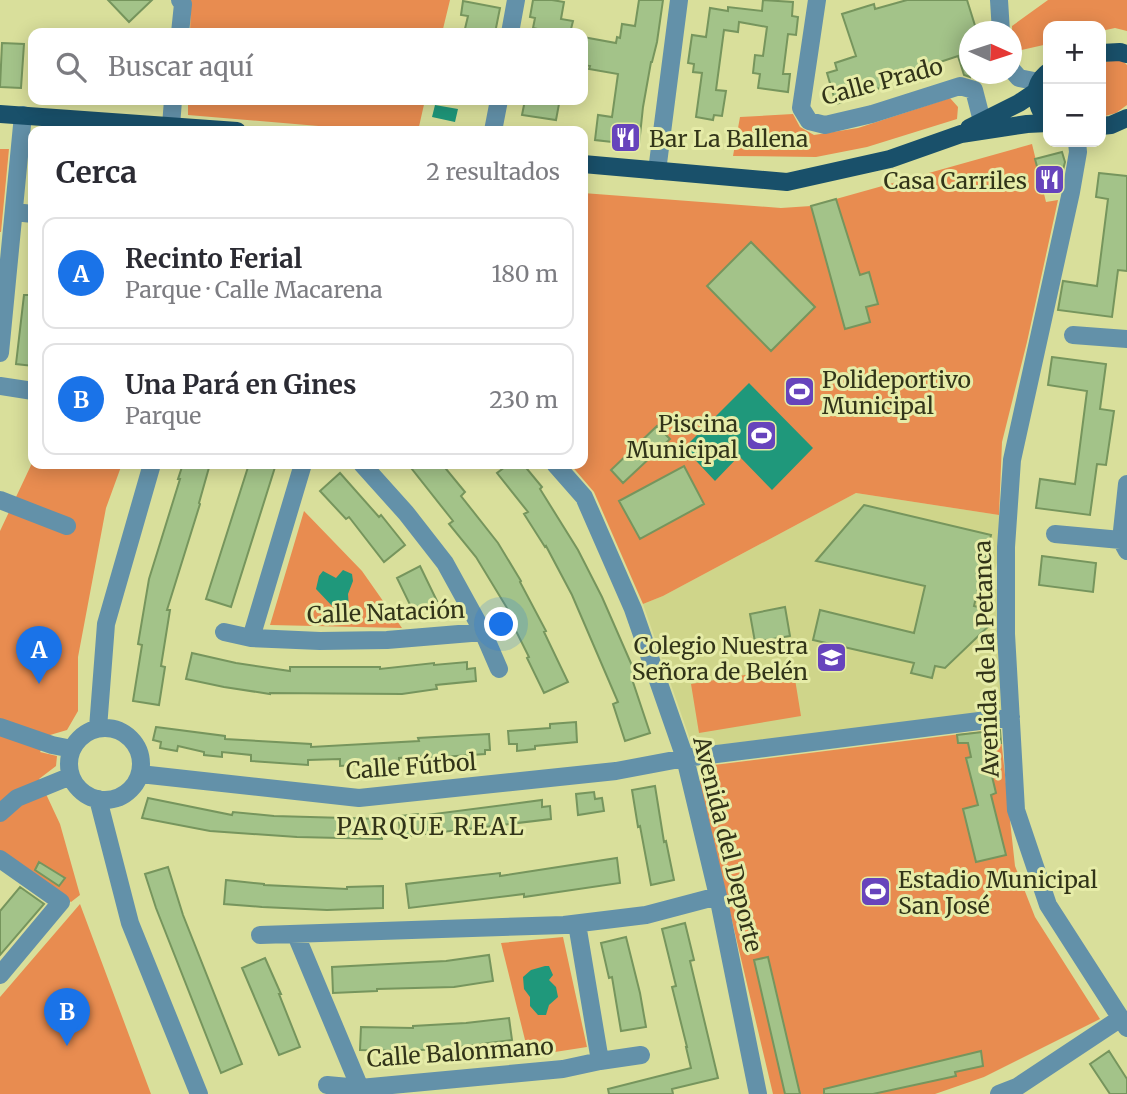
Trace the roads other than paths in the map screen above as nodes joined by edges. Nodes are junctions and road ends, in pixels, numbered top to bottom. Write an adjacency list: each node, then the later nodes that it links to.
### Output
1 (180, 0): 7 (street)
2 (516, 0): 8 (street)
3 (679, 0): 27 (street)
4 (999, 0): 6 (street)
5 (819, 1): 19 (street, Calle Prado)
6 (1000, 21)
7 (181, 28)
8 (511, 28)
9 (1106, 53): 10 (main road)
10 (1127, 54)
11 (1022, 79): 12 (street)
12 (1041, 82): 17 (main road); 19 (main road)
13 (173, 105): 21 (street)
14 (498, 105): 22 (street)
15 (0, 114): 16 (main road)
16 (23, 115): 21 (main road); 28 (street)
17 (1043, 115)
18 (1127, 118): 23 (main road)
19 (982, 121): 24 (main road)
20 (1043, 122): 24 (main road)
21 (171, 126)
22 (494, 126)
23 (1106, 126)
24 (961, 134): 27 (main road)
25 (1078, 147): 50 (street, Avenida de la Petanca)
26 (588, 164): 27 (main road)
27 (657, 171)
28 (14, 212): 29 (street); 30 (street)
29 (28, 213)
30 (5, 243): 31 (street)
31 (1, 326): 34 (street)
32 (1073, 335): 33 (street)
33 (1127, 339)
34 (0, 353)
35 (0, 386): 36 (street)
36 (28, 390)
37 (151, 469): 52 (street)
38 (302, 469): 48 (street)
39 (366, 469): 47 (street, Calle Natación)
40 (559, 469): 54 (street, Avenida del Deporte)
41 (1127, 484): 45 (street)
42 (0, 500): 43 (street)
43 (67, 526)
44 (1055, 534): 45 (street)
45 (1124, 545)
46 (223, 632): 48 (street, Calle Natación)
47 (482, 632): 48 (street, Calle Natación); 49 (street)
48 (251, 638)
49 (499, 669)
50 (1012, 718): 54 (street, Calle Fútbol); 65 (street, Avenida de la Petanca)
51 (0, 727): 53 (street)
52 (98, 728): 53 (street); 55 (street)
53 (72, 749): 56 (street)
54 (685, 758): 55 (street, Calle Fútbol); 60 (street, Avenida del Deporte)
55 (140, 774): 57 (street)
56 (71, 776): 57 (street); 58 (street)
57 (99, 799): 70 (street)
58 (0, 813)
59 (0, 859): 64 (street)
60 (718, 896): 61 (street); 71 (street, Avenida del Deporte)
61 (577, 924): 62 (street); 67 (street)
62 (296, 934): 63 (street); 69 (street, Calle Balonmano)
63 (260, 935)
64 (0, 975)
65 (1124, 1023): 72 (street)
66 (641, 1055): 67 (street, Calle Balonmano)
67 (600, 1061): 69 (street, Calle Balonmano)
68 (327, 1085): 69 (street)
69 (360, 1088)
70 (199, 1094)
71 (758, 1094)
72 (999, 1094)

